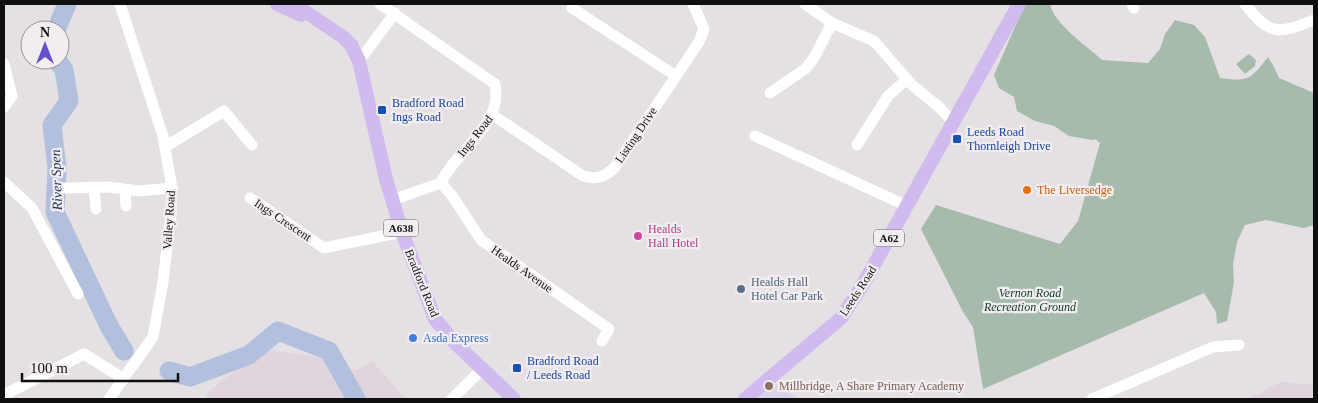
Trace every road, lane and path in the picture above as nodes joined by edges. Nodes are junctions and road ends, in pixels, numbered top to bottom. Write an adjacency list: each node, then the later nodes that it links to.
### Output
1 (120, 4): 25 (street, Valley Road)
2 (277, 4): 13 (main road, Bradford Road / A638)
3 (294, 4): 13 (main road, Bradford Road / A638)
4 (380, 4): 10 (street, Ings Road)
5 (693, 4): 16 (street, Listing Drive)
6 (805, 4): 12 (street)
7 (1019, 4): 21 (main road, Leeds Road / A62)
8 (1245, 4): 11 (street)
9 (572, 8): 16 (street)
10 (395, 13): 14 (street); 20 (street, Ings Road)
11 (1314, 20)
12 (832, 23): 17 (street); 18 (street)
13 (335, 32): 14 (main road, Bradford Road / A638)
14 (359, 61): 33 (main road, Bradford Road / A638)
15 (4, 64): 19 (street)
16 (676, 76): 20 (street, Listing Drive)
17 (907, 79): 21 (street); 24 (street)
18 (770, 93)
19 (4, 107)
20 (493, 115): 27 (street, Ings Road)
21 (954, 123): 35 (main road, Leeds Road / A62)
22 (755, 136): 35 (street)
23 (250, 145): 25 (street)
24 (856, 145)
25 (165, 147): 30 (street, Valley Road)
26 (4, 182): 38 (street)
27 (441, 184): 33 (street); 39 (street, Healds Avenue)
28 (65, 188): 29 (street)
29 (94, 188): 31 (street); 36 (street)
30 (172, 188): 31 (street); 42 (street, Valley Road)
31 (125, 191): 34 (street)
32 (250, 198): 37 (street, Ings Crescent)
33 (392, 200): 37 (main road, Bradford Road / A638)
34 (126, 206)
35 (907, 206): 47 (main road, Leeds Road / A62)
36 (96, 209)
37 (402, 232): 41 (main road, Bradford Road / A638)
38 (78, 294)
39 (602, 341)
40 (1239, 345): 48 (street)
41 (482, 369): 45 (street); 46 (main road, Bradford Road / A638)
42 (124, 379): 43 (street); 44 (street, Valley Road)
43 (4, 395)
44 (109, 399)
45 (452, 399)
46 (514, 399)
47 (745, 399)
48 (1092, 399)

